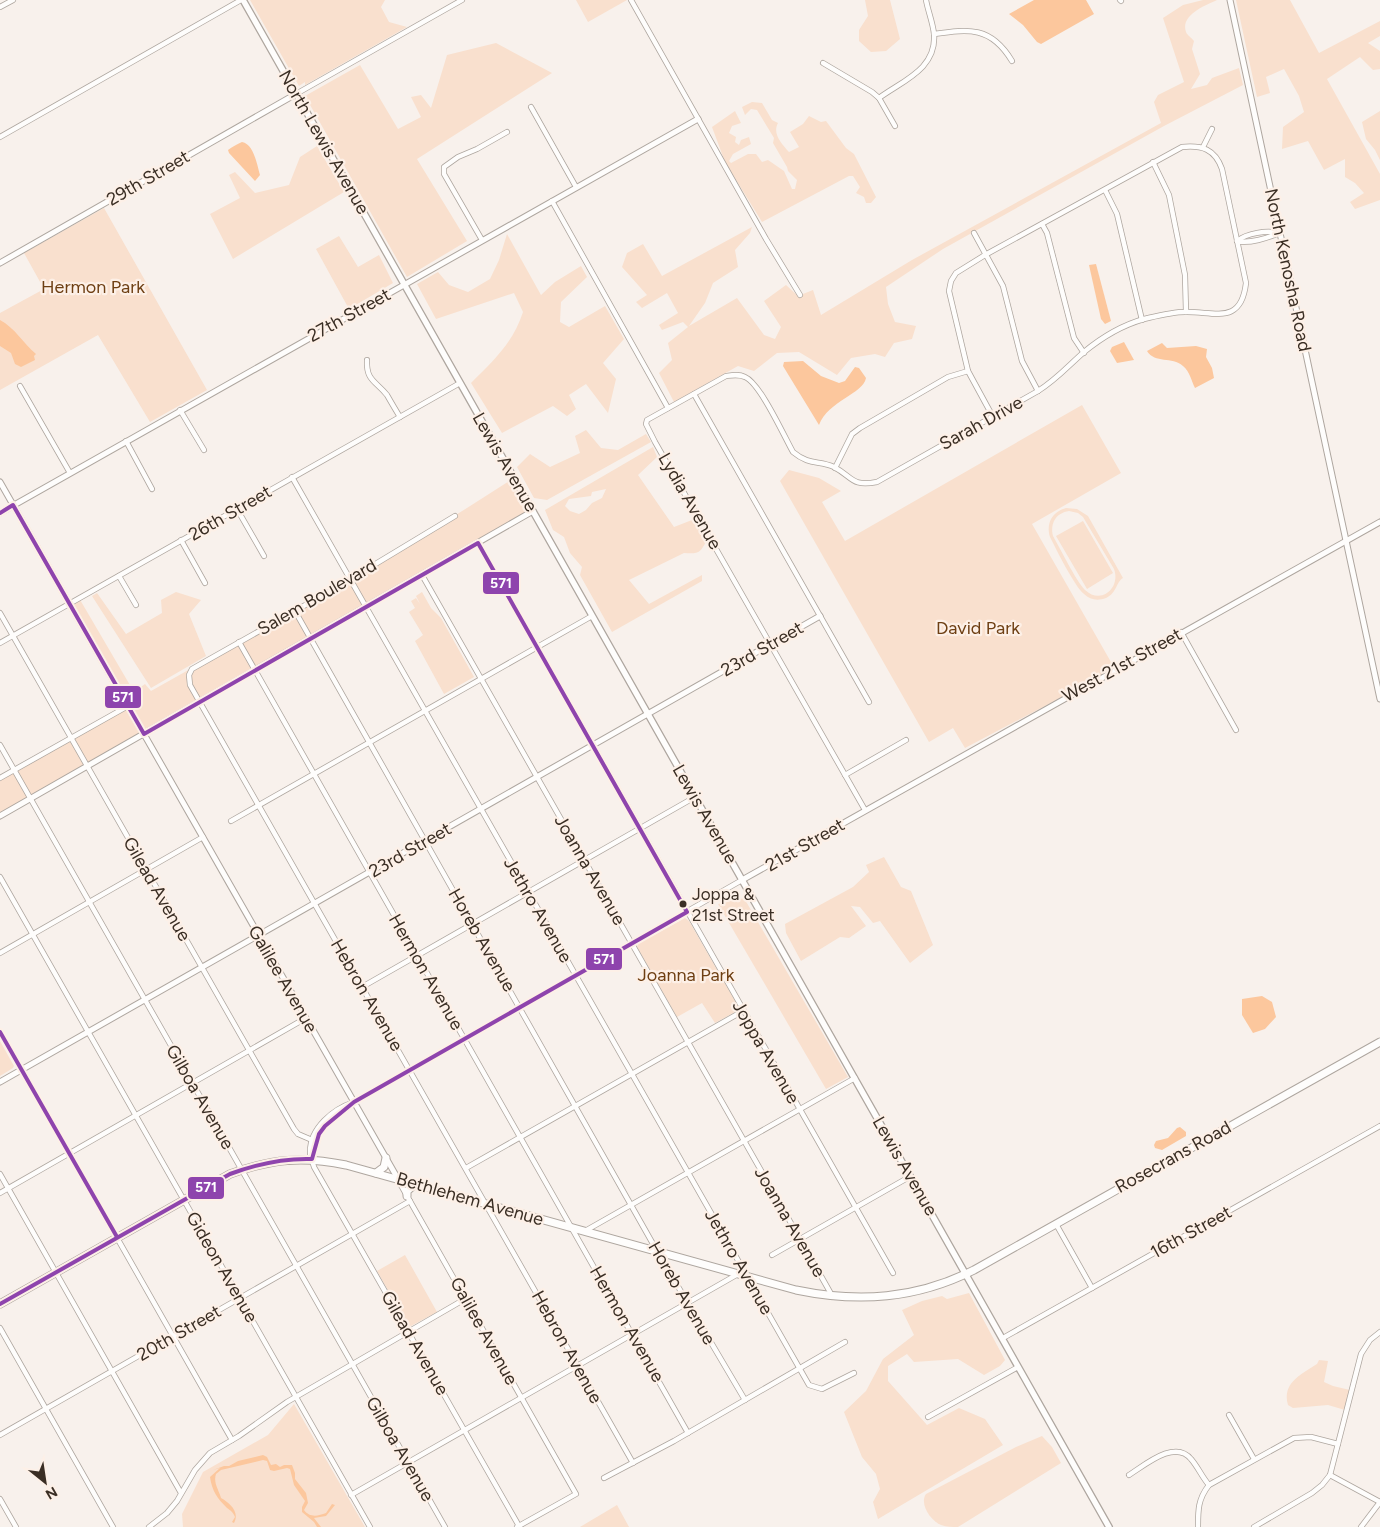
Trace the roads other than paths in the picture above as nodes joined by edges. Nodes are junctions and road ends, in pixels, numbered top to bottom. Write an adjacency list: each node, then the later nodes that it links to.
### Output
1 (13, 0): 7 (street)
2 (242, 0): 11 (main road, North Lewis Avenue); 18 (street)
3 (462, 0): 11 (street)
4 (631, 0): 14 (street)
5 (926, 0): 8 (street)
6 (1230, 0): 26 (street, North Kenosha Road)
7 (0, 7)
8 (934, 34): 9 (street); 12 (street)
9 (1012, 60)
10 (823, 62): 12 (street)
11 (296, 94): 30 (street, 29th Street); 31 (main road, North Lewis Avenue)
12 (879, 98): 15 (street)
13 (531, 107): 21 (street)
14 (698, 119): 21 (street, 27th Street); 32 (street)
15 (895, 126)
16 (1212, 129): 19 (street)
17 (507, 132): 27 (street)
18 (0, 137)
19 (1203, 147): 20 (street); 28 (street, Sarah Drive)
20 (1153, 162): 22 (street); 33 (street)
21 (576, 187): 23 (street, 27th Street)
22 (1104, 190): 24 (street); 34 (street)
23 (552, 200): 27 (street, 27th Street); 42 (street)
24 (1042, 224): 29 (street); 35 (street)
25 (974, 232): 29 (street)
26 (1279, 233): 28 (street); 62 (street, North Kenosha Road)
27 (482, 240): 31 (street, 27th Street)
28 (1237, 241): 33 (street, Sarah Drive)
29 (986, 254): 37 (street); 40 (street)
30 (0, 263)
31 (404, 284): 38 (main road, Lewis Avenue); 43 (street, 27th Street)
32 (800, 296)
33 (1186, 312): 34 (street, Sarah Drive)
34 (1142, 320): 35 (street, Sarah Drive)
35 (1084, 353): 40 (street, Sarah Drive)
36 (367, 360): 44 (street)
37 (968, 371): 45 (street); 48 (street)
38 (460, 383): 44 (street, 26th Street); 57 (main road, Lewis Avenue)
39 (20, 386): 49 (street)
40 (1038, 392): 45 (street, Sarah Drive)
41 (694, 394): 42 (street); 48 (street); 75 (street)
42 (668, 408): 81 (street, Lydia Avenue)
43 (180, 410): 46 (street, 27th Street); 47 (street)
44 (400, 416): 50 (street, 26th Street)
45 (993, 417): 52 (street, Sarah Drive)
46 (126, 442): 49 (street, 27th Street); 53 (street)
47 (204, 450)
48 (835, 468): 52 (street)
49 (70, 473): 55 (street, 27th Street)
50 (292, 478): 56 (street, 26th Street); 67 (street, Jethro Avenue)
51 (0, 482): 55 (street, Galilee Avenue)
52 (860, 483): 54 (street)
53 (152, 489)
54 (859, 490)
55 (13, 505): 58 (street, 27th Street); 69 (street, Galilee Avenue)
56 (237, 508): 61 (street, 26th Street); 64 (street)
57 (533, 511): 63 (street, Salem Boulevard); 74 (main road, Lewis Avenue)
58 (0, 513)
59 (455, 516): 67 (street, Salem Boulevard)
60 (1380, 522): 62 (street, West 21st Street)
61 (181, 540): 66 (street, 26th Street); 68 (street)
62 (1346, 540): 76 (street, West 21st Street); 86 (street, North Kenosha Road)
63 (478, 543): 65 (street, Salem Boulevard); 82 (street, Joppa Avenue)
64 (264, 556)
65 (422, 575): 71 (street, Salem Boulevard); 84 (street, Joanna Avenue)
66 (119, 576): 69 (street, 26th Street); 70 (street)
67 (349, 579): 71 (street, Jethro Avenue); 72 (street, Salem Boulevard)
68 (205, 583)
69 (69, 604): 77 (street, 26th Street); 89 (street, Galilee Avenue)
70 (136, 605)
71 (366, 607): 78 (street, Salem Boulevard); 90 (street, Jethro Avenue)
72 (295, 610): 78 (street, Horeb Avenue); 79 (street, Salem Boulevard)
73 (0, 613): 77 (street, Gilead Avenue)
74 (592, 616): 82 (street); 91 (main road, Lewis Avenue)
75 (820, 616): 81 (street, 23rd Street); 88 (street)
76 (1181, 632): 92 (street); 109 (street, West 21st Street)
77 (13, 636): 80 (street, 26th Street); 94 (street, Gilead Avenue)
78 (311, 638): 83 (street, Salem Boulevard); 96 (street, Horeb Avenue)
79 (239, 642): 83 (street, Hermon Avenue); 85 (street, Salem Boulevard)
80 (0, 643)
81 (771, 644): 91 (street, 23rd Street); 102 (street, Lydia Avenue)
82 (537, 647): 84 (street); 98 (street, Joppa Avenue)
83 (255, 670): 87 (street, Salem Boulevard); 101 (street, Hermon Avenue)
84 (481, 679): 90 (street); 104 (street, Joanna Avenue)
85 (190, 684): 87 (street, Hebron Avenue)
86 (1380, 699)
87 (200, 702): 93 (street, Salem Boulevard); 107 (street, Hebron Avenue)
88 (869, 702)
89 (128, 706): 93 (street, Galilee Avenue); 94 (street)
90 (425, 711): 96 (street); 108 (street, Jethro Avenue)
91 (648, 714): 98 (street, 23rd Street); 105 (main road, Lewis Avenue)
92 (1236, 730)
93 (144, 734): 99 (street, Salem Boulevard); 113 (street, Galilee Avenue)
94 (71, 738): 99 (street, Gilead Avenue); 100 (street)
95 (906, 740): 102 (street)
96 (370, 742): 101 (street); 114 (street, Horeb Avenue)
97 (0, 745): 100 (street, Gilboa Avenue)
98 (593, 746): 104 (street, 23rd Street); 112 (street, Joppa Avenue)
99 (88, 766): 106 (street, Salem Boulevard); 116 (street, Gilead Avenue)
100 (14, 770): 103 (street); 106 (street, Gilboa Avenue)
101 (314, 774): 107 (street); 117 (street, Hermon Avenue)
102 (845, 775): 109 (street, Lydia Avenue)
103 (0, 778)
104 (537, 778): 108 (street, 23rd Street); 115 (street, Joanna Avenue)
105 (695, 797): 112 (street); 119 (main road, Lewis Avenue)
106 (31, 799): 110 (street, Salem Boulevard); 121 (street, Gilboa Avenue)
107 (259, 805): 111 (street); 122 (street, Hebron Avenue)
108 (481, 810): 114 (street, 23rd Street); 120 (street, Jethro Avenue)
109 (865, 810): 119 (street, 21st Street)
110 (0, 816)
111 (231, 822)
112 (640, 828): 115 (street); 123 (street, Joppa Avenue)
113 (203, 838): 116 (street); 126 (street, Galilee Avenue)
114 (426, 841): 117 (street, 23rd Street); 124 (street, Horeb Avenue)
115 (584, 860): 120 (street); 127 (street, Joanna Avenue)
116 (146, 870): 121 (street); 130 (street, Gilead Avenue)
117 (370, 873): 122 (street, 23rd Street); 129 (street, Hermon Avenue)
118 (0, 876): 125 (street, Gideon Avenue)
119 (742, 880): 123 (street, 21st Street); 146 (main road, Lewis Avenue)
120 (528, 892): 124 (street); 131 (street, Jethro Avenue)
121 (89, 902): 125 (street); 133 (street, Gilboa Avenue)
122 (315, 904): 126 (street, 23rd Street); 132 (street, Hebron Avenue)
123 (687, 912): 127 (street, 21st Street); 135 (street, Joppa Avenue)
124 (473, 924): 129 (street); 134 (street, Horeb Avenue)
125 (33, 934): 128 (street); 138 (street, Gideon Avenue)
126 (259, 936): 130 (street, 23rd Street); 136 (street, Galilee Avenue)
127 (631, 943): 131 (street, 21st Street); 140 (street, Joanna Avenue)
128 (0, 953)
129 (416, 955): 132 (street); 139 (street, Hermon Avenue)
130 (202, 968): 133 (street, 23rd Street); 142 (street, Gilead Avenue)
131 (575, 975): 134 (street, 21st Street); 145 (street, Jethro Avenue)
132 (362, 987): 143 (street, Hebron Avenue)
133 (145, 1000): 138 (street, 23rd Street); 148 (street, Gilboa Avenue)
134 (520, 1006): 139 (street, 21st Street); 150 (street, Horeb Avenue)
135 (743, 1011): 140 (street); 151 (street, Joppa Avenue)
136 (306, 1018): 142 (street); 149 (street, Galilee Avenue)
137 (0, 1032): 144 (street)
138 (89, 1033): 144 (street, 23rd Street); 152 (street, Gideon Avenue)
139 (464, 1038): 143 (street, 21st Street); 154 (street, Hermon Avenue)
140 (688, 1042): 145 (street); 156 (street, Joanna Avenue)
141 (1380, 1042): 175 (main road, Rosecrans Road)
142 (249, 1050): 148 (street); 155 (street, Gilead Avenue)
143 (410, 1070): 149 (street, 21st Street); 160 (street, Hebron Avenue)
144 (22, 1071): 147 (street, 23rd Street); 157 (street)
145 (632, 1074): 150 (street); 163 (street, Jethro Avenue)
146 (855, 1078): 151 (street); 165 (main road, Lewis Avenue)
147 (0, 1082)
148 (192, 1083): 152 (street); 161 (street, Gilboa Avenue)
149 (354, 1102): 155 (street, 21st Street); 158 (street, Galilee Avenue)
150 (576, 1105): 154 (street); 173 (street, Horeb Avenue)
151 (799, 1109): 156 (street); 174 (street, Joppa Avenue)
152 (136, 1115): 157 (street); 171 (street, Gideon Avenue)
153 (1380, 1126): 189 (street, 16th Street)
154 (520, 1137): 160 (street); 176 (street, Hermon Avenue)
155 (315, 1140): 159 (street)
156 (744, 1141): 163 (street); 180 (street, Joanna Avenue)
157 (69, 1153): 168 (street); 179 (street)
158 (386, 1158): 162 (main road); 166 (street, Galilee Avenue)
159 (312, 1159): 161 (main road, Bethlehem Avenue); 162 (main road, Bethlehem Avenue); 178 (street, Gilead Avenue)
160 (466, 1168): 172 (street, Hebron Avenue)
161 (242, 1170): 171 (main road, Bethlehem Avenue); 183 (street, Gilboa Avenue)
162 (376, 1173): 166 (main road, Bethlehem Avenue)
163 (688, 1173): 173 (street); 188 (street, Jethro Avenue)
164 (0, 1174): 168 (street)
165 (911, 1176): 174 (street); 187 (main road, Lewis Avenue)
166 (398, 1179): 167 (main road, Bethlehem Avenue); 170 (street, Galilee Avenue)
167 (415, 1184): 170 (main road); 172 (main road, Bethlehem Avenue)
168 (8, 1188): 169 (street); 184 (street)
169 (0, 1193)
170 (408, 1198): 178 (street, 20th Street); 192 (street, Galilee Avenue)
171 (183, 1200): 179 (main road, Bethlehem Avenue); 191 (street, Gideon Avenue)
172 (486, 1203): 176 (main road, Bethlehem Avenue); 203 (street, Hebron Avenue)
173 (632, 1204): 177 (street); 181 (street, Horeb Avenue)
174 (855, 1208): 180 (street); 185 (street, Joppa Avenue)
175 (1056, 1224): 187 (main road, Rosecrans Road); 189 (street)
176 (572, 1227): 177 (main road, Bethlehem Avenue); 198 (street, Hermon Avenue)
177 (585, 1231): 181 (main road, Bethlehem Avenue)
178 (352, 1233): 183 (street, 20th Street); 196 (street, Gilead Avenue)
179 (117, 1238): 184 (main road, Bethlehem Avenue); 199 (street)
180 (800, 1239): 182 (street); 190 (street, Joanna Avenue)
181 (658, 1251): 186 (main road, Bethlehem Avenue); 193 (street, Horeb Avenue)
182 (772, 1255)
183 (296, 1266): 191 (street, 20th Street); 202 (street, Gilboa Avenue)
184 (56, 1272): 194 (main road, Bethlehem Avenue); 206 (street)
185 (893, 1273)
186 (738, 1274): 188 (main road, Bethlehem Avenue); 193 (street)
187 (966, 1274): 190 (main road, Bethlehem Avenue); 200 (main road, Lewis Avenue)
188 (747, 1276): 190 (main road, Bethlehem Avenue); 205 (street, Jethro Avenue)
189 (1092, 1288): 200 (street, 16th Street)
190 (830, 1296)
191 (240, 1298): 199 (street, 20th Street); 210 (street, Gideon Avenue)
192 (465, 1299): 196 (street); 211 (street, Galilee Avenue)
193 (688, 1302): 198 (street); 212 (street, Horeb Avenue)
194 (0, 1304)
195 (0, 1328): 213 (street)
196 (408, 1332): 202 (street); 216 (street, Gilead Avenue)
197 (1380, 1332): 220 (street)
198 (632, 1334): 203 (street); 217 (street, Hermon Avenue)
199 (173, 1336): 206 (street, 20th Street); 219 (street)
200 (1003, 1338): 204 (main road, Lewis Avenue)
201 (845, 1342): 205 (street)
202 (352, 1364): 210 (street); 222 (street, Gilboa Avenue)
203 (578, 1365): 211 (street); 223 (street, Hebron Avenue)
204 (1018, 1366): 215 (street); 238 (main road, Lewis Avenue)
205 (800, 1368): 208 (street, Jethro Avenue); 212 (street)
206 (112, 1371): 213 (street, 20th Street); 228 (street)
207 (854, 1372): 208 (street)
208 (816, 1388): 209 (street)
209 (815, 1394)
210 (295, 1397): 219 (street); 229 (street, Gideon Avenue)
211 (521, 1398): 216 (street); 232 (street, Galilee Avenue)
212 (744, 1400): 217 (street)
213 (46, 1409): 218 (street, 20th Street); 234 (street)
214 (1229, 1415): 221 (street)
215 (928, 1417)
216 (464, 1430): 222 (street); 232 (street, Gilead Avenue)
217 (688, 1433): 223 (street)
218 (0, 1435)
219 (232, 1440): 228 (street)
220 (1338, 1444): 221 (street); 225 (street)
221 (1254, 1460): 227 (street)
222 (408, 1462): 229 (street); 237 (street, Gilboa Avenue)
223 (632, 1463): 226 (street)
224 (1129, 1474): 227 (street)
225 (1330, 1475): 231 (street); 240 (street)
226 (604, 1478)
227 (1209, 1485): 239 (street)
228 (181, 1493): 235 (street)
229 (351, 1495): 236 (street, Gideon Avenue)
230 (0, 1499): 233 (street)
231 (1380, 1502): 241 (street)
232 (518, 1526)
233 (16, 1527)
234 (113, 1527)
235 (149, 1527)
236 (370, 1527)
237 (445, 1527)
238 (1109, 1527)
239 (1198, 1527)
240 (1254, 1527)
241 (1362, 1527)

